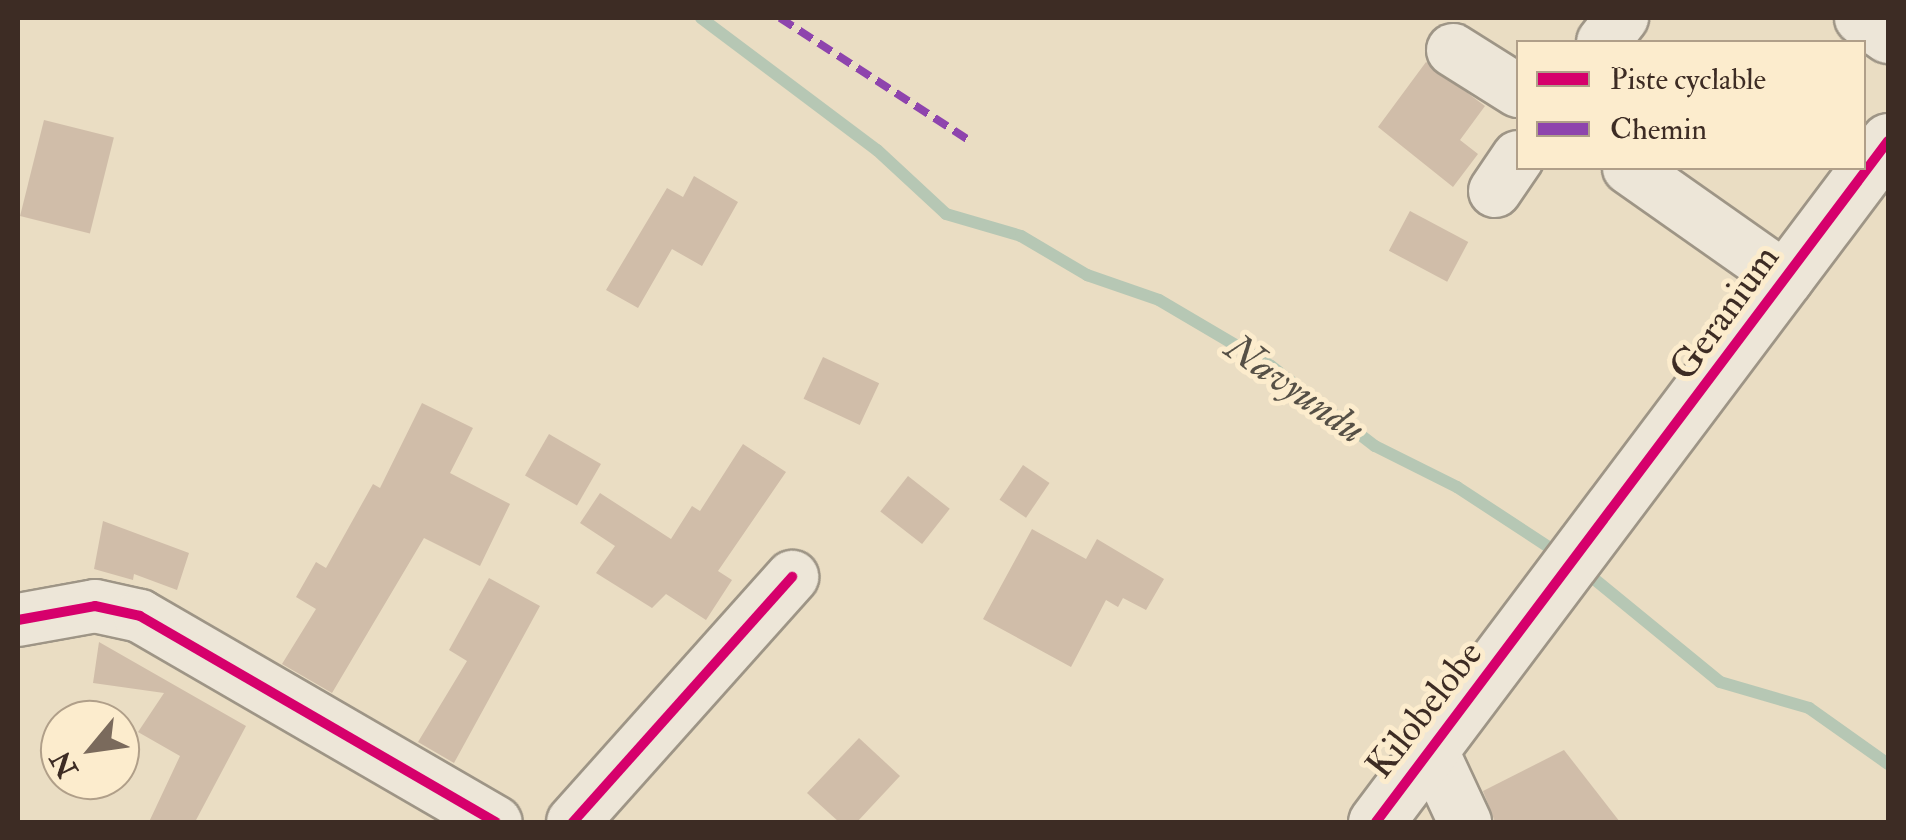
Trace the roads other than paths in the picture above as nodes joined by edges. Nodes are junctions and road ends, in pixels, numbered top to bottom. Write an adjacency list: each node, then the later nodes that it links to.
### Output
1 (1622, 18): 4 (street)
2 (1860, 18): 3 (street)
3 (1888, 38)
4 (1605, 40)
5 (1453, 50): 6 (street)
6 (1516, 90)
7 (1888, 141): 9 (street, Geranium)
8 (1633, 170): 9 (street)
9 (1787, 279): 12 (street, Geranium)
10 (792, 577): 15 (street)
11 (18, 620): 14 (street)
12 (1522, 635): 13 (street, Kilobelobe)
13 (1430, 749): 16 (street, Kilobelobe); 17 (street)
14 (496, 822)
15 (573, 822)
16 (1376, 822)
17 (1465, 822)

